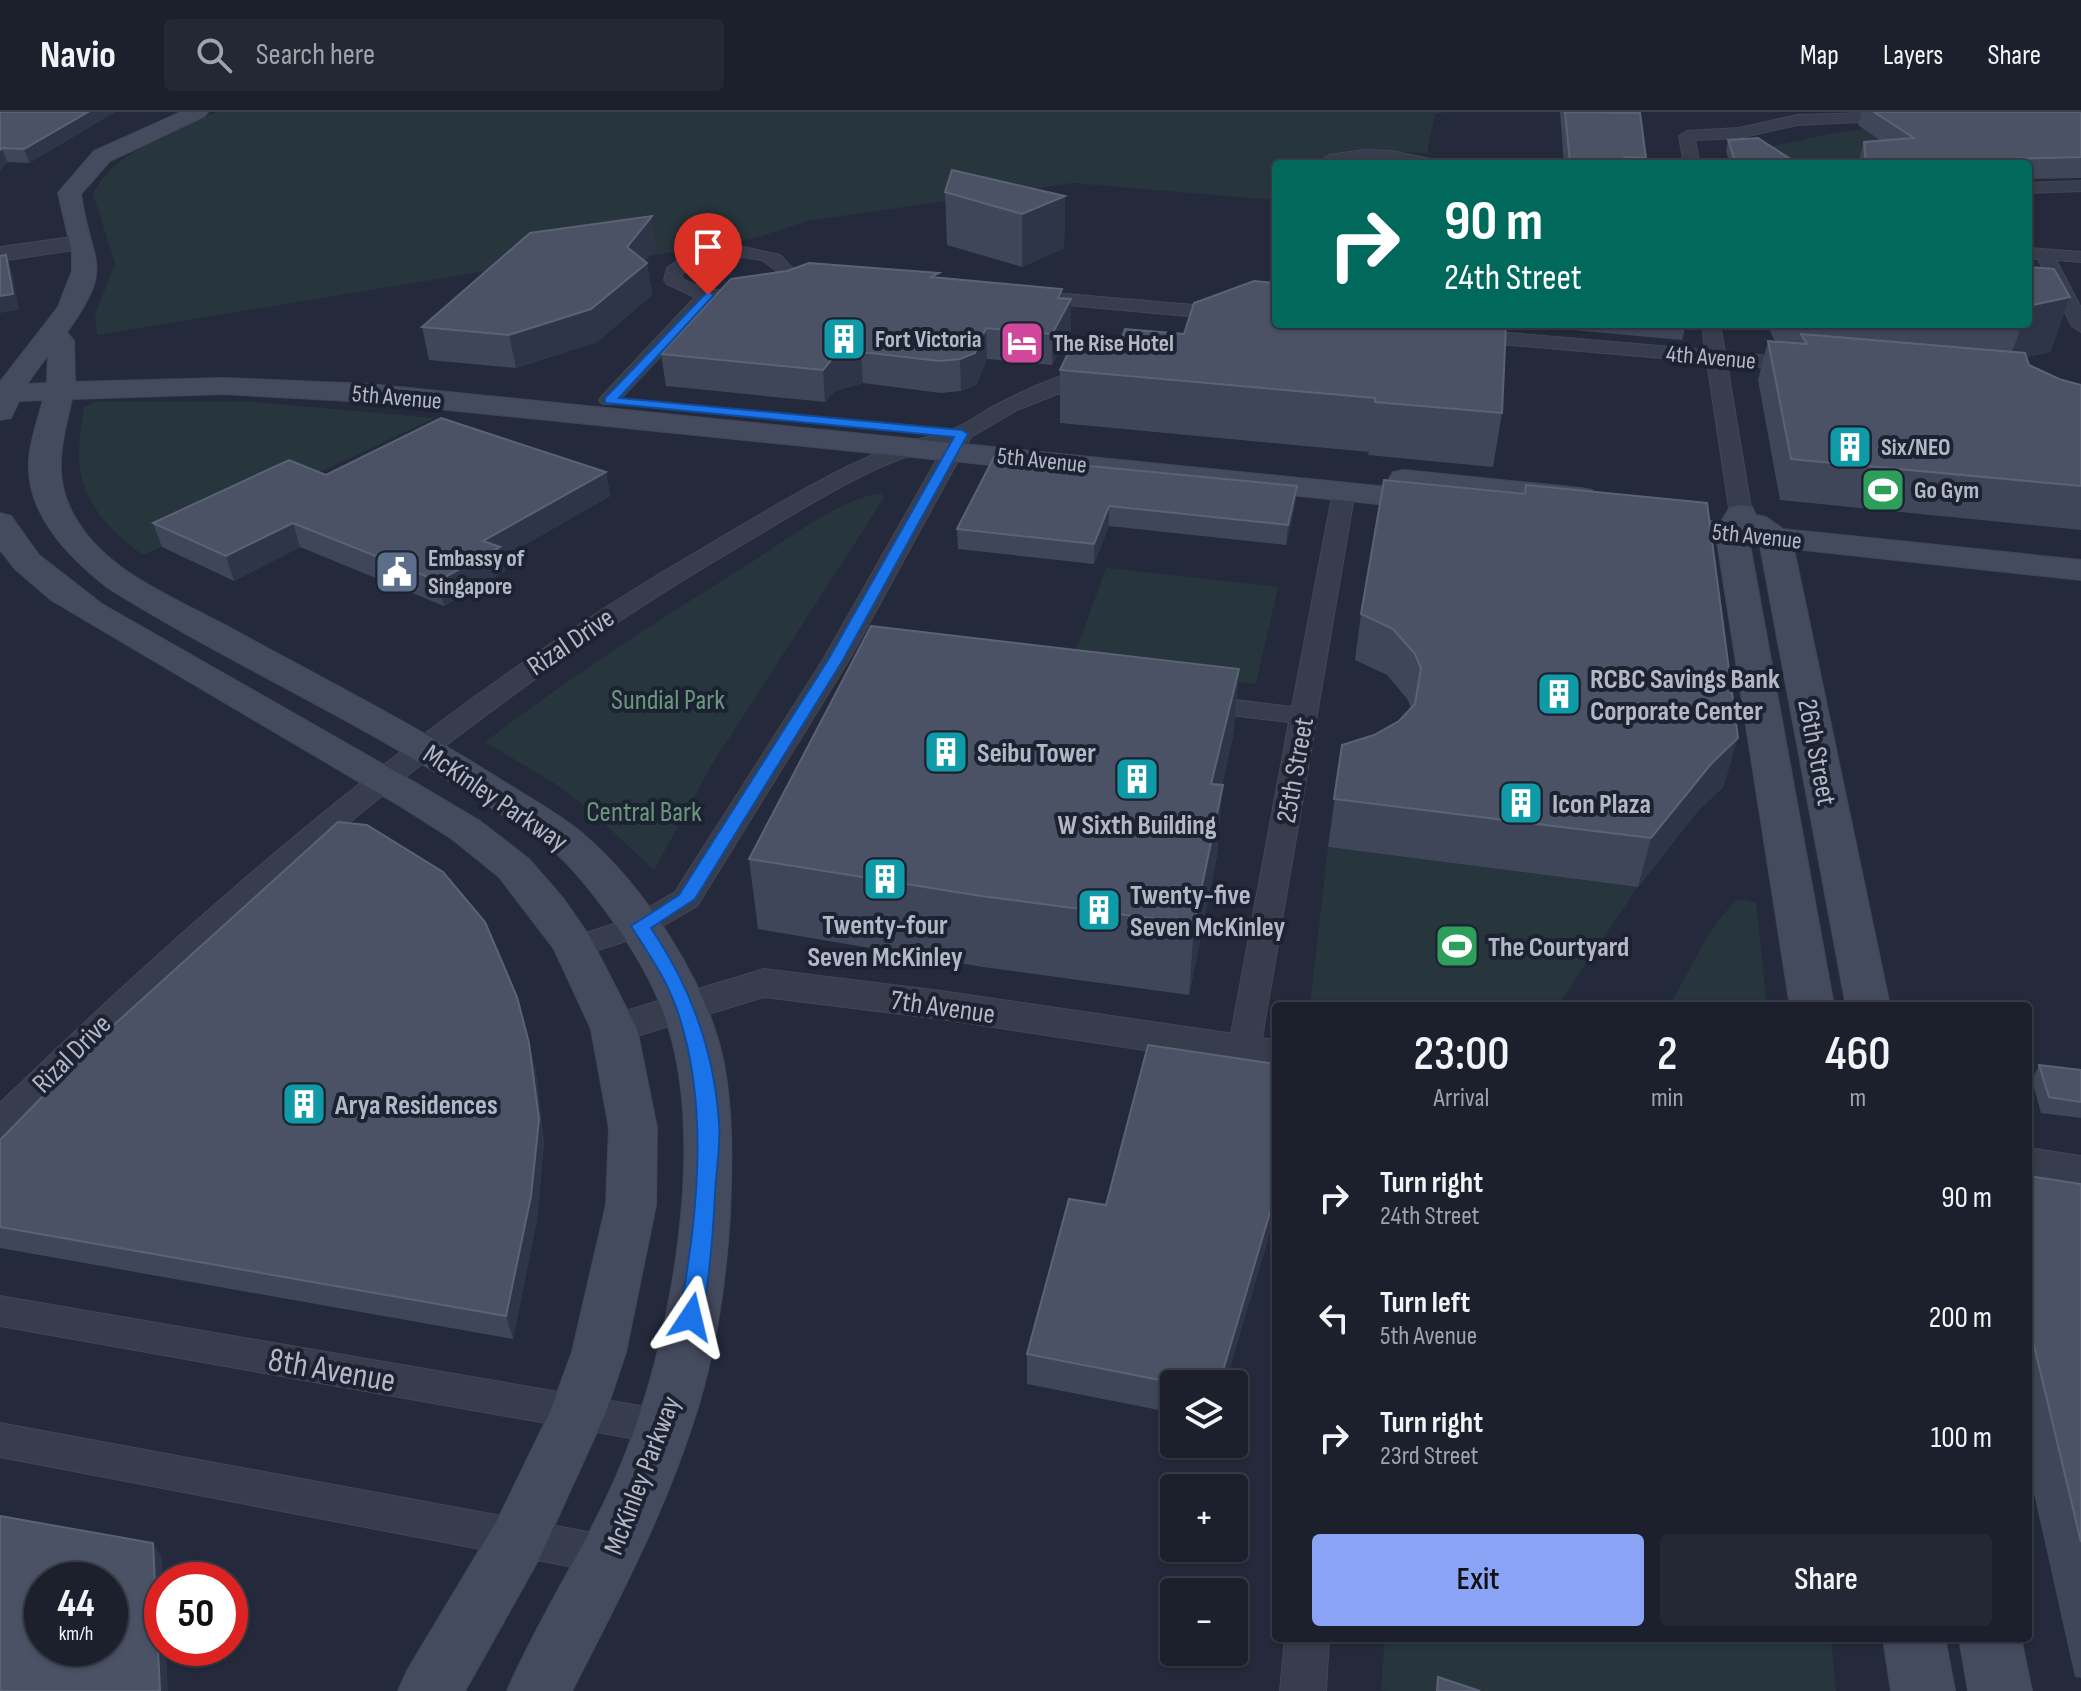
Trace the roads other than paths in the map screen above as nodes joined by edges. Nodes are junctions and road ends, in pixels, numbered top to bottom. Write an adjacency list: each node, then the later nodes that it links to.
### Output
1 (198, 112): 8 (main road)
2 (1912, 116): 5 (street)
3 (1333, 160): 4 (street)
4 (1408, 160)
5 (1691, 160)
6 (2081, 186): 7 (street)
7 (2032, 188)
8 (78, 240): 9 (street); 18 (main road)
9 (0, 251)
10 (2036, 254): 11 (street); 16 (street)
11 (2081, 257)
12 (708, 295): 12 (street); 27 (street)
13 (1015, 296): 14 (street)
14 (1241, 315): 15 (street); 19 (street)
15 (1272, 318)
16 (2081, 326)
17 (1712, 328): 22 (street, 26th Street)
18 (57, 329): 21 (main road); 25 (main road); 26 (main road)
19 (1195, 333)
20 (1451, 334): 22 (street, 4th Avenue)
21 (15, 342)
22 (1716, 357): 24 (street, 4th Avenue); 33 (street, 26th Street)
23 (1119, 362): 28 (street)
24 (1820, 366)
25 (61, 382): 26 (main road, 5th Avenue); 27 (main road, 5th Avenue); 29 (main road, 5th Avenue); 39 (main road, McKinley Parkway)
26 (5, 391)
27 (609, 400): 28 (main road, 5th Avenue)
28 (958, 443): 29 (main road, 5th Avenue); 30 (main road, 5th Avenue); 31 (main road, 5th Avenue); 41 (street)
29 (909, 447): 39 (street, Rizal Drive)
30 (1344, 491): 31 (main road, 5th Avenue); 38 (street, 25th Street)
31 (1616, 511): 33 (main road, 5th Avenue)
32 (0, 523): 40 (main road, McKinley Parkway)
33 (1736, 524): 34 (main road, 5th Avenue); 35 (main road, 5th Avenue); 43 (main road, 26th Street)
34 (1775, 538): 36 (main road, 5th Avenue); 44 (main road, 26th Street)
35 (2081, 550)
36 (2081, 570)
37 (1164, 699): 38 (street)
38 (1304, 716): 47 (street, 25th Street)
39 (420, 746): 40 (street, Rizal Drive); 41 (main road, McKinley Parkway)
40 (380, 778): 42 (main road, McKinley Parkway); 48 (street, Rizal Drive)
41 (640, 926): 42 (street); 45 (main road, McKinley Parkway)
42 (575, 947): 46 (main road, McKinley Parkway)
43 (1811, 1002)
44 (1867, 1002)
45 (685, 1006): 46 (street, 7th Avenue); 47 (street, 7th Avenue); 53 (main road, McKinley Parkway)
46 (614, 1029): 52 (main road, McKinley Parkway)
47 (1260, 1052)
48 (0, 1124)
49 (2032, 1166): 50 (street)
50 (2081, 1173)
51 (0, 1311): 52 (street, 8th Avenue)
52 (578, 1412): 53 (street, 8th Avenue); 55 (main road, McKinley Parkway)
53 (664, 1427): 56 (main road, McKinley Parkway)
54 (0, 1440): 55 (street)
55 (519, 1538): 56 (street); 60 (main road, McKinley Parkway)
56 (610, 1555): 61 (main road, McKinley Parkway)
57 (1307, 1642): 62 (street)
58 (1915, 1642): 63 (main road)
59 (1991, 1642): 64 (main road)
60 (430, 1691)
61 (539, 1691)
62 (1303, 1691)
63 (1923, 1691)
64 (2000, 1691)

